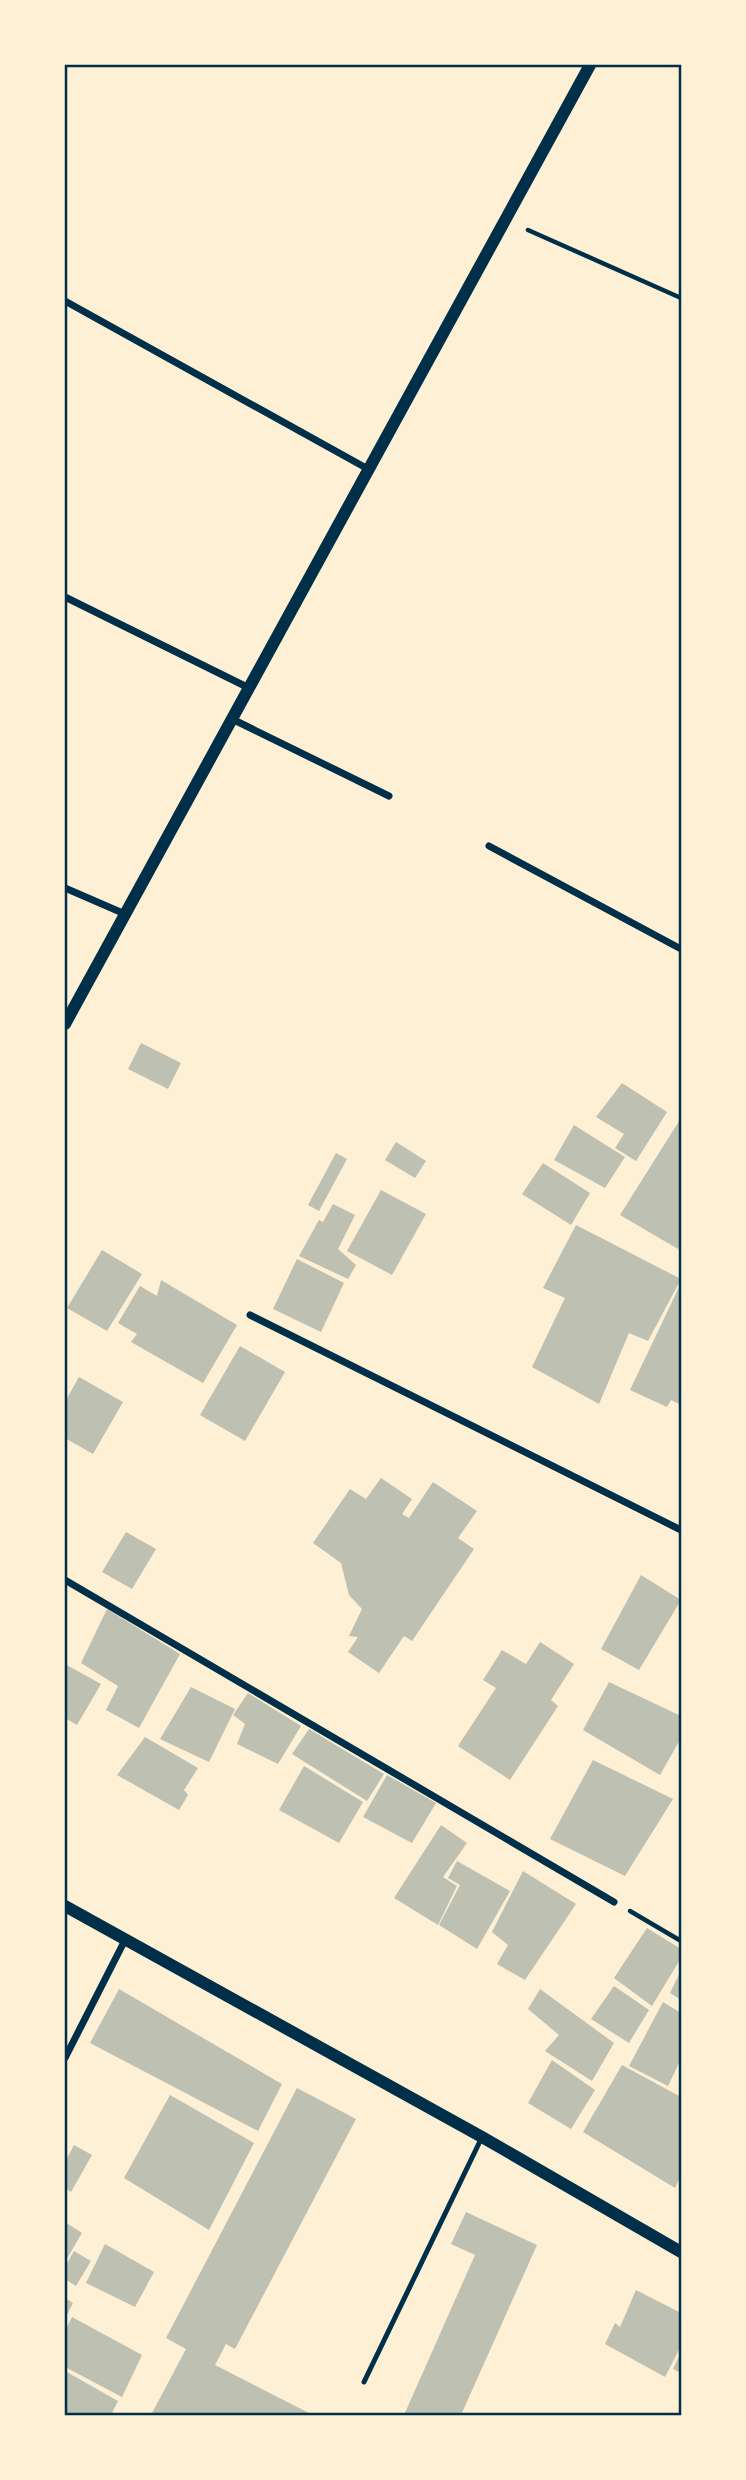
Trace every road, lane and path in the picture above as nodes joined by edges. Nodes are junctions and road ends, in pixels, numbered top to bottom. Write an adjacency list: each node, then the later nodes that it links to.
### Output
1 (590, 65): 2 (street)
2 (505, 220): 3 (path); 5 (street)
3 (681, 298)
4 (65, 302): 5 (street)
5 (368, 469): 7 (street)
6 (65, 597): 7 (street)
7 (249, 688): 8 (street)
8 (232, 719): 9 (street); 12 (street)
9 (389, 796)
10 (489, 846): 13 (street)
11 (65, 888): 12 (street)
12 (125, 914): 14 (street)
13 (681, 949)
14 (65, 1024)
15 (250, 1315): 16 (street)
16 (681, 1530)
17 (65, 1580): 18 (street)
18 (614, 1902): 21 (path)
19 (65, 1906): 20 (street)
20 (125, 1940): 22 (street); 23 (street)
21 (681, 1941)
22 (65, 2058)
23 (482, 2137): 24 (street); 25 (lane)
24 (681, 2252)
25 (364, 2382)

